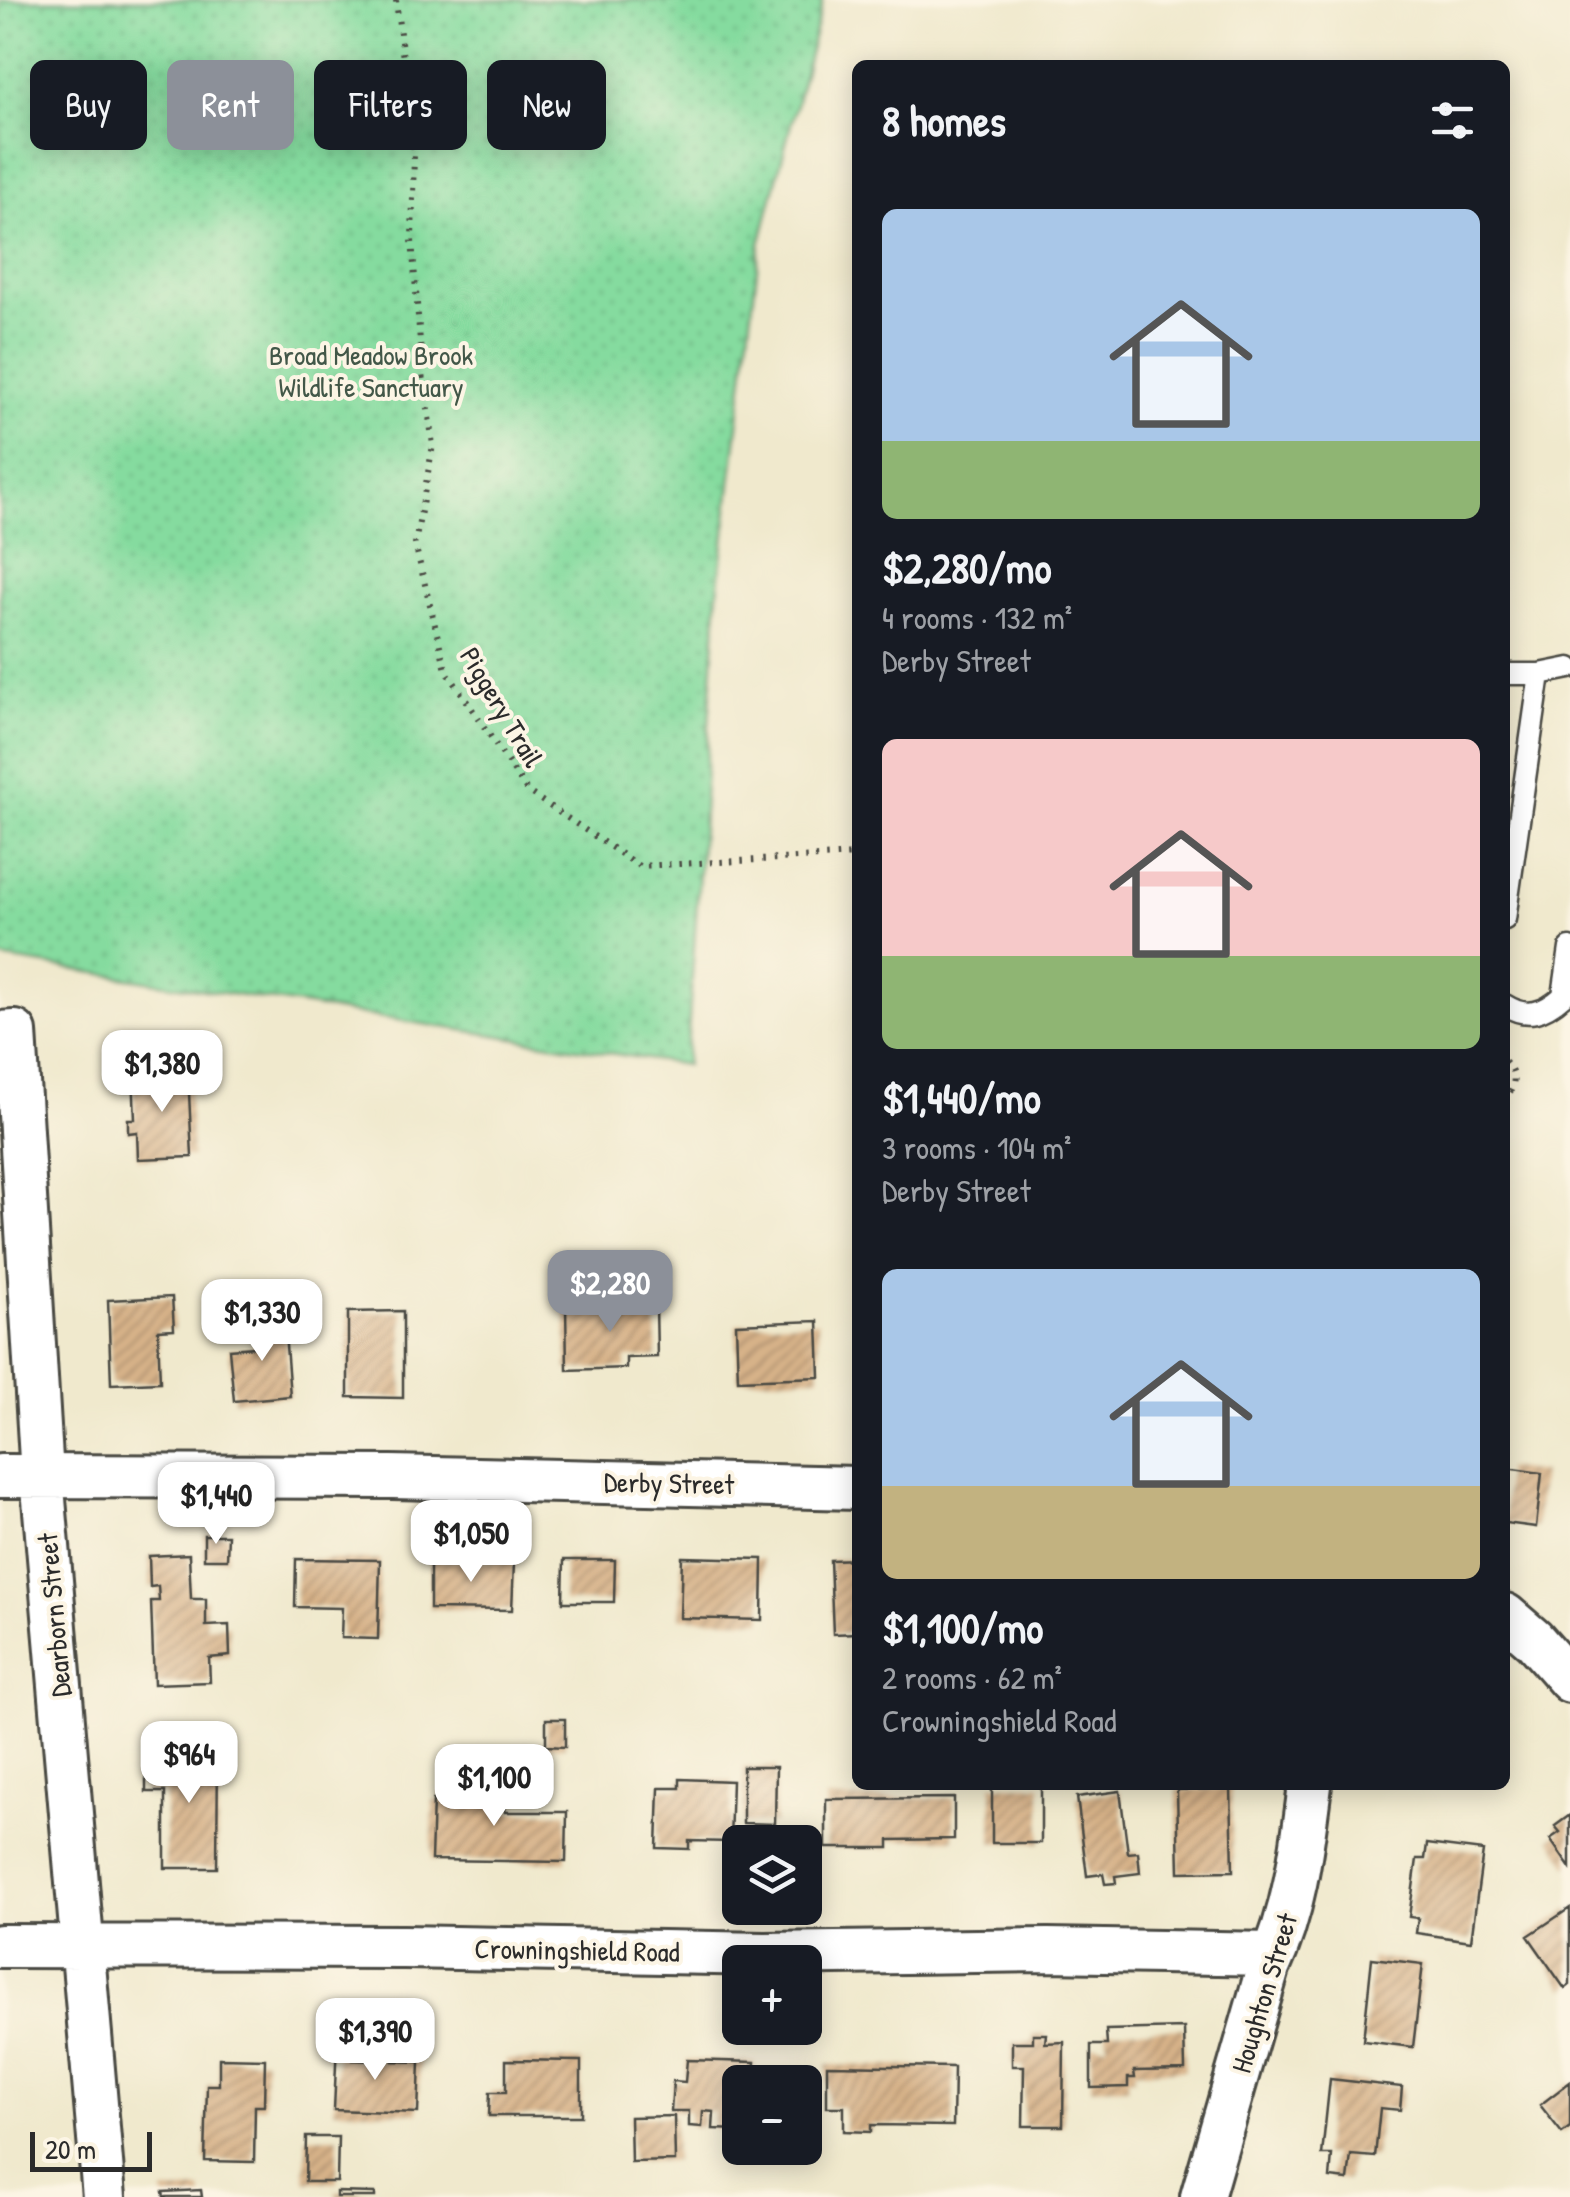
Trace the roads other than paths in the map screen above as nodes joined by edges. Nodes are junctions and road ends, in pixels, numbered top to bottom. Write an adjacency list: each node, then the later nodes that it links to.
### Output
1 (1570, 668): 3 (lane)
2 (1510, 674): 3 (lane)
3 (1540, 674): 4 (lane)
4 (1510, 884)
5 (1570, 948): 6 (lane)
6 (1510, 1007)
7 (8, 1033): 9 (street, Dearborn Street)
8 (0, 1476): 9 (street, Derby Street)
9 (42, 1476): 10 (street, Derby Street); 14 (street, Dearborn Street)
10 (852, 1488)
11 (1510, 1619): 12 (street)
12 (1570, 1681)
13 (1309, 1790): 16 (street, Houghton Street)
14 (84, 1944): 15 (street, Crowningshield Road); 16 (street, Crowningshield Road); 17 (street, Dearborn Street)
15 (0, 1946)
16 (1274, 1954): 18 (street, Houghton Street)
17 (104, 2197)
18 (1202, 2197)

